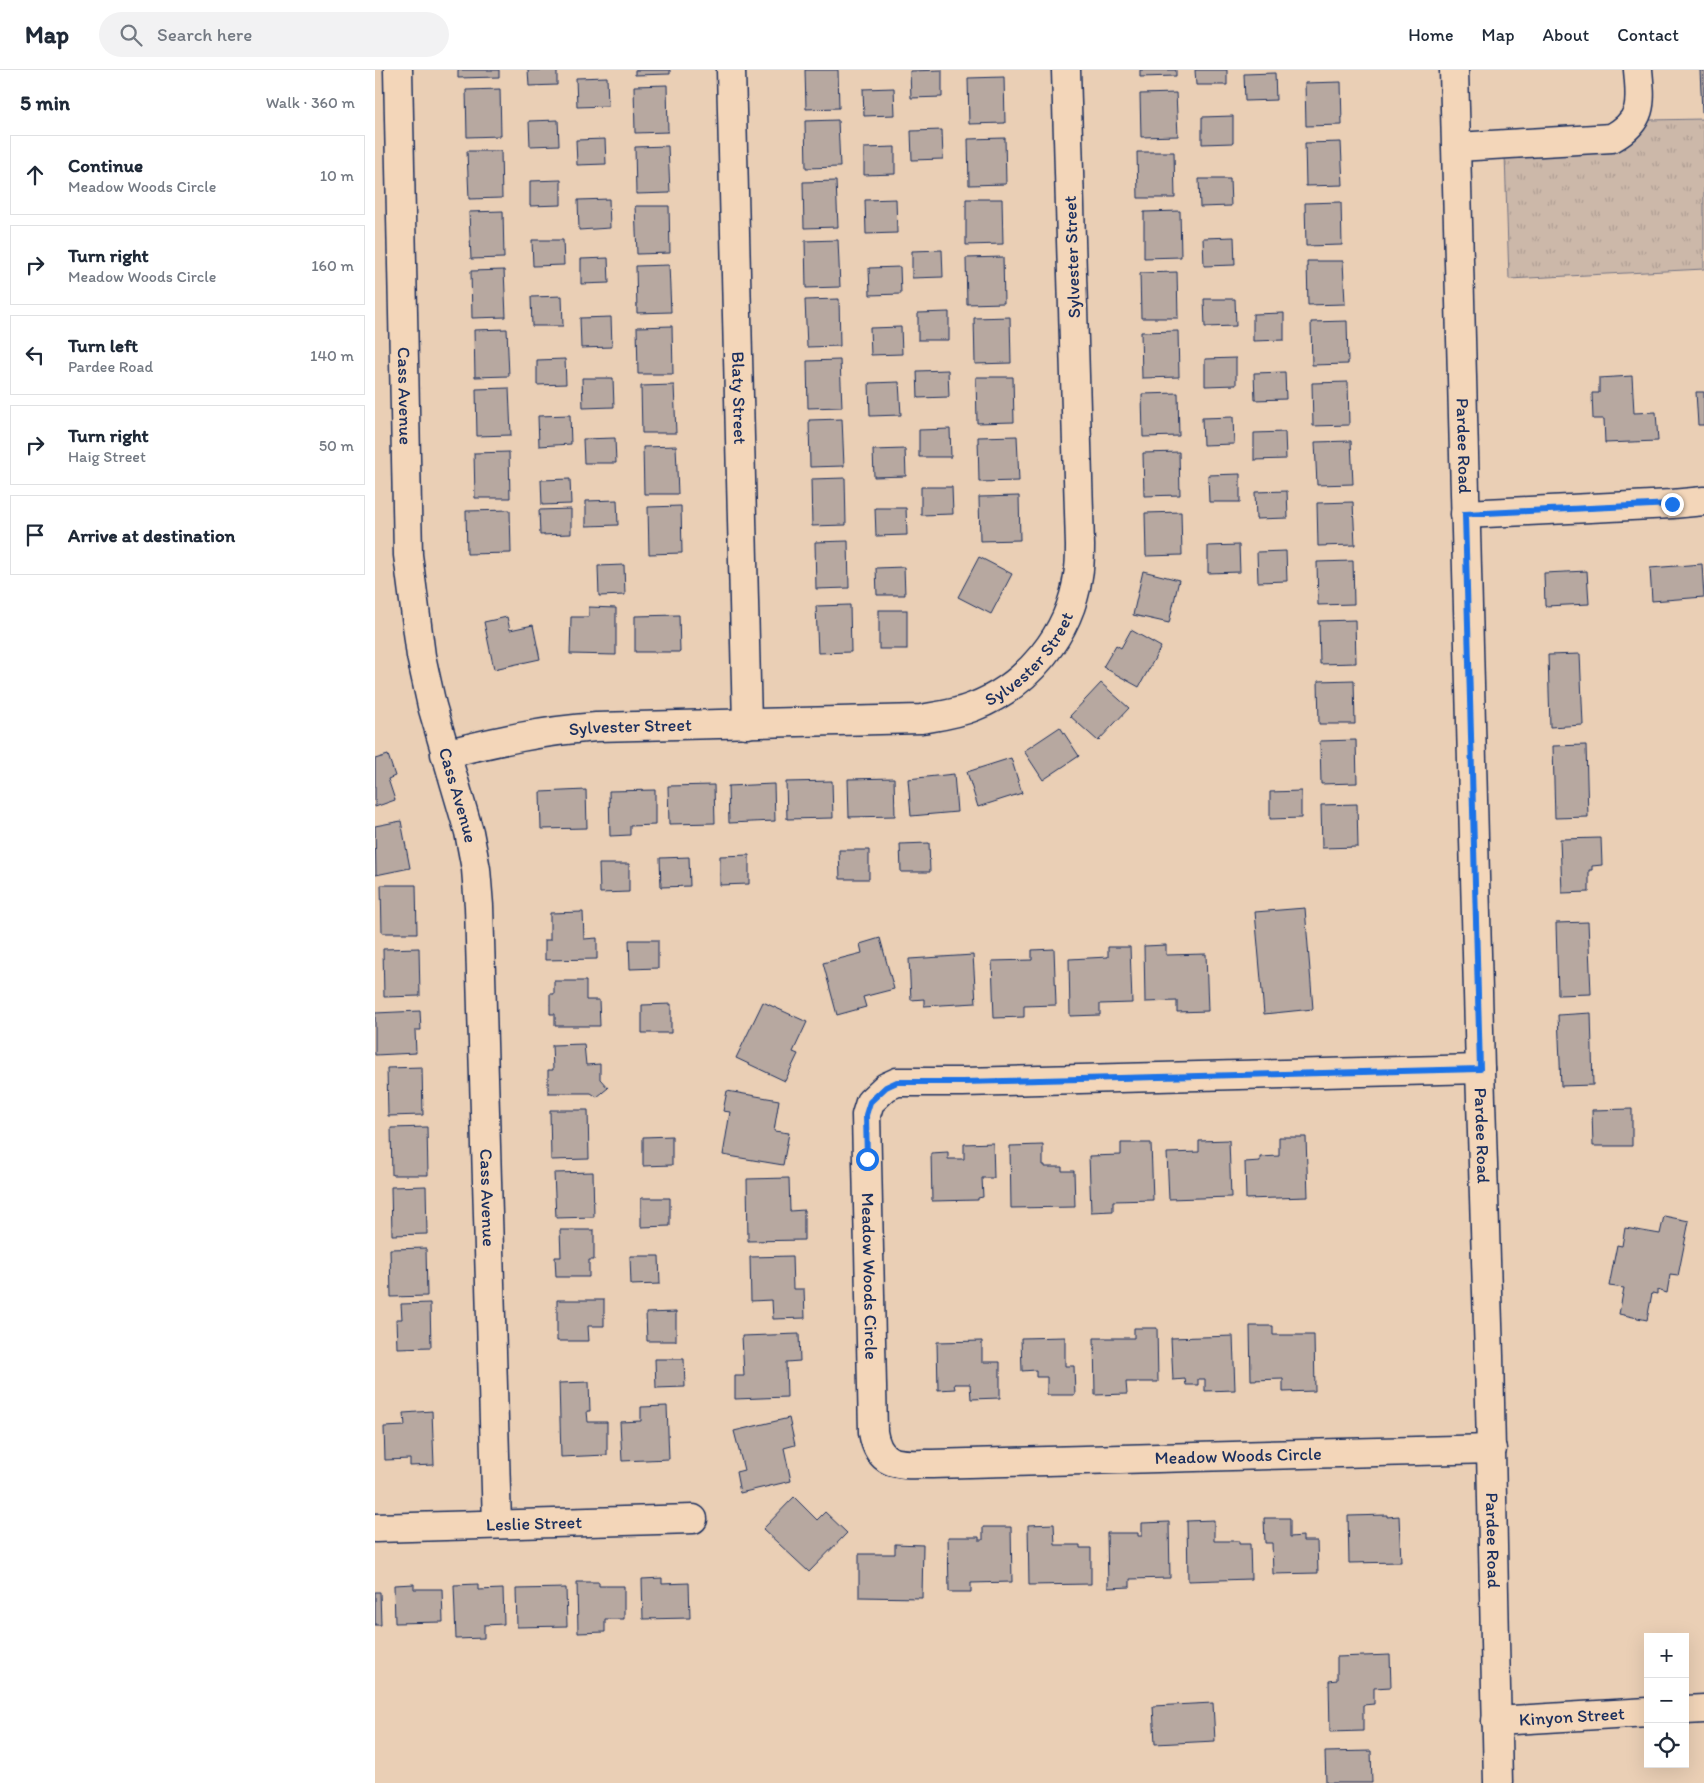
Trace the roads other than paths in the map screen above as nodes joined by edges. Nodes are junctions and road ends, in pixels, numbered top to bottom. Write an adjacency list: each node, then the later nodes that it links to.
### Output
1 (398, 70): 10 (street, Cass Avenue)
2 (731, 70): 9 (street, Blaty Street)
3 (1066, 70): 9 (street, Sylvester Street)
4 (1454, 70): 6 (street, Pardee Road)
5 (1638, 70): 6 (street)
6 (1457, 147): 8 (street, Pardee Road)
7 (1704, 501): 8 (street)
8 (1465, 514): 11 (street, Pardee Road)
9 (747, 724): 10 (street, Sylvester Street)
10 (445, 754): 14 (street, Cass Avenue)
11 (1480, 1069): 12 (street, Pardee Road); 12 (street, Meadow Woods Circle)
12 (1491, 1449): 19 (street, Pardee Road)
13 (693, 1519): 14 (street, Leslie Street)
14 (497, 1524): 15 (street, Leslie Street)
15 (375, 1528)
16 (1704, 1709): 17 (street)
17 (1689, 1710)
18 (1644, 1712): 19 (street, Kinyon Street)
19 (1496, 1721): 20 (street, Pardee Road)
20 (1498, 1783)

